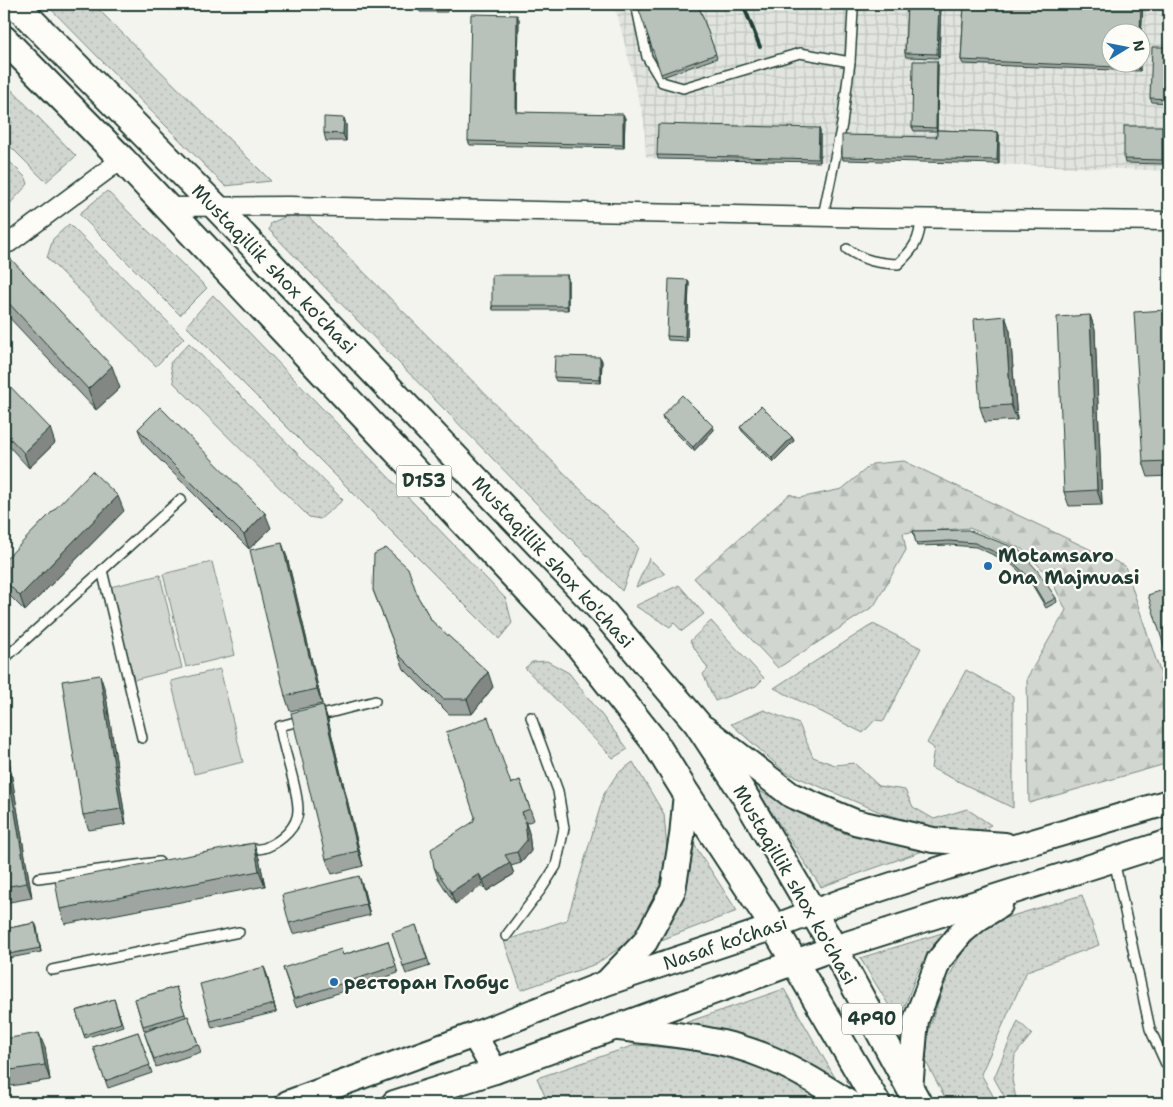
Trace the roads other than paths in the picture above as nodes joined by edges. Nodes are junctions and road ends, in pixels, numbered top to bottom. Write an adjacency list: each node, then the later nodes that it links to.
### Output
1 (15, 4): 6 (main road, Mustaqillik shox ko'chasi / D153)
2 (636, 4): 5 (lane)
3 (851, 4): 5 (lane)
4 (4, 39): 7 (main road, Mustaqillik shox ko'chasi / D153)
5 (850, 62): 10 (lane)
6 (147, 138): 7 (main road); 9 (main road, Mustaqillik shox ko'chasi / D153)
7 (122, 159): 8 (main road, Mustaqillik shox ko'chasi / D153); 13 (street)
8 (168, 207): 9 (street); 22 (main road, Mustaqillik shox ko'chasi / D153)
9 (217, 208): 10 (street); 20 (main road, Mustaqillik shox ko'chasi / D153)
10 (823, 216): 11 (street)
11 (921, 218): 12 (street); 14 (lane)
12 (1169, 221)
13 (4, 237)
14 (847, 249)
15 (181, 499): 16 (lane)
16 (102, 570): 17 (lane); 21 (lane)
17 (4, 659)
18 (375, 701): 26 (lane)
19 (531, 717): 34 (lane)
20 (697, 723): 25 (main road); 31 (main road, Mustaqillik shox ko'chasi / D153)
21 (142, 738)
22 (686, 793): 32 (main road, Mustaqillik shox ko'chasi / D153); 38 (main road)
23 (1169, 802): 25 (main road, Nasaf ko‘chasi)
24 (1169, 842): 28 (main road)
25 (1022, 846): 31 (main road, Nasaf ko‘chasi)
26 (238, 851)
27 (172, 860): 29 (lane)
28 (1114, 860): 30 (main road); 41 (lane)
29 (38, 878)
30 (1026, 889): 35 (main road); 43 (main road)
31 (813, 913): 32 (main road, Nasaf ko‘chasi); 35 (main road, Mustaqillik shox ko'chasi / D153)
32 (774, 927): 36 (main road, Mustaqillik shox ko'chasi / D153); 38 (main road, Nasaf ko‘chasi)
33 (240, 932): 37 (lane)
34 (506, 936)
35 (834, 948): 36 (main road); 43 (main road, Mustaqillik shox ko'chasi / 4P90)
36 (794, 964): 39 (main road); 47 (main road, Mustaqillik shox ko'chasi)
37 (52, 970)
38 (606, 983): 40 (main road, Nasaf ko‘chasi)
39 (614, 1028): 42 (main road); 46 (main road)
40 (474, 1035): 42 (main road); 44 (main road, Nasaf ko‘chasi)
41 (1169, 1065)
42 (495, 1070): 45 (main road)
43 (914, 1096)
44 (288, 1103)
45 (394, 1103)
46 (849, 1103)
47 (877, 1103)

